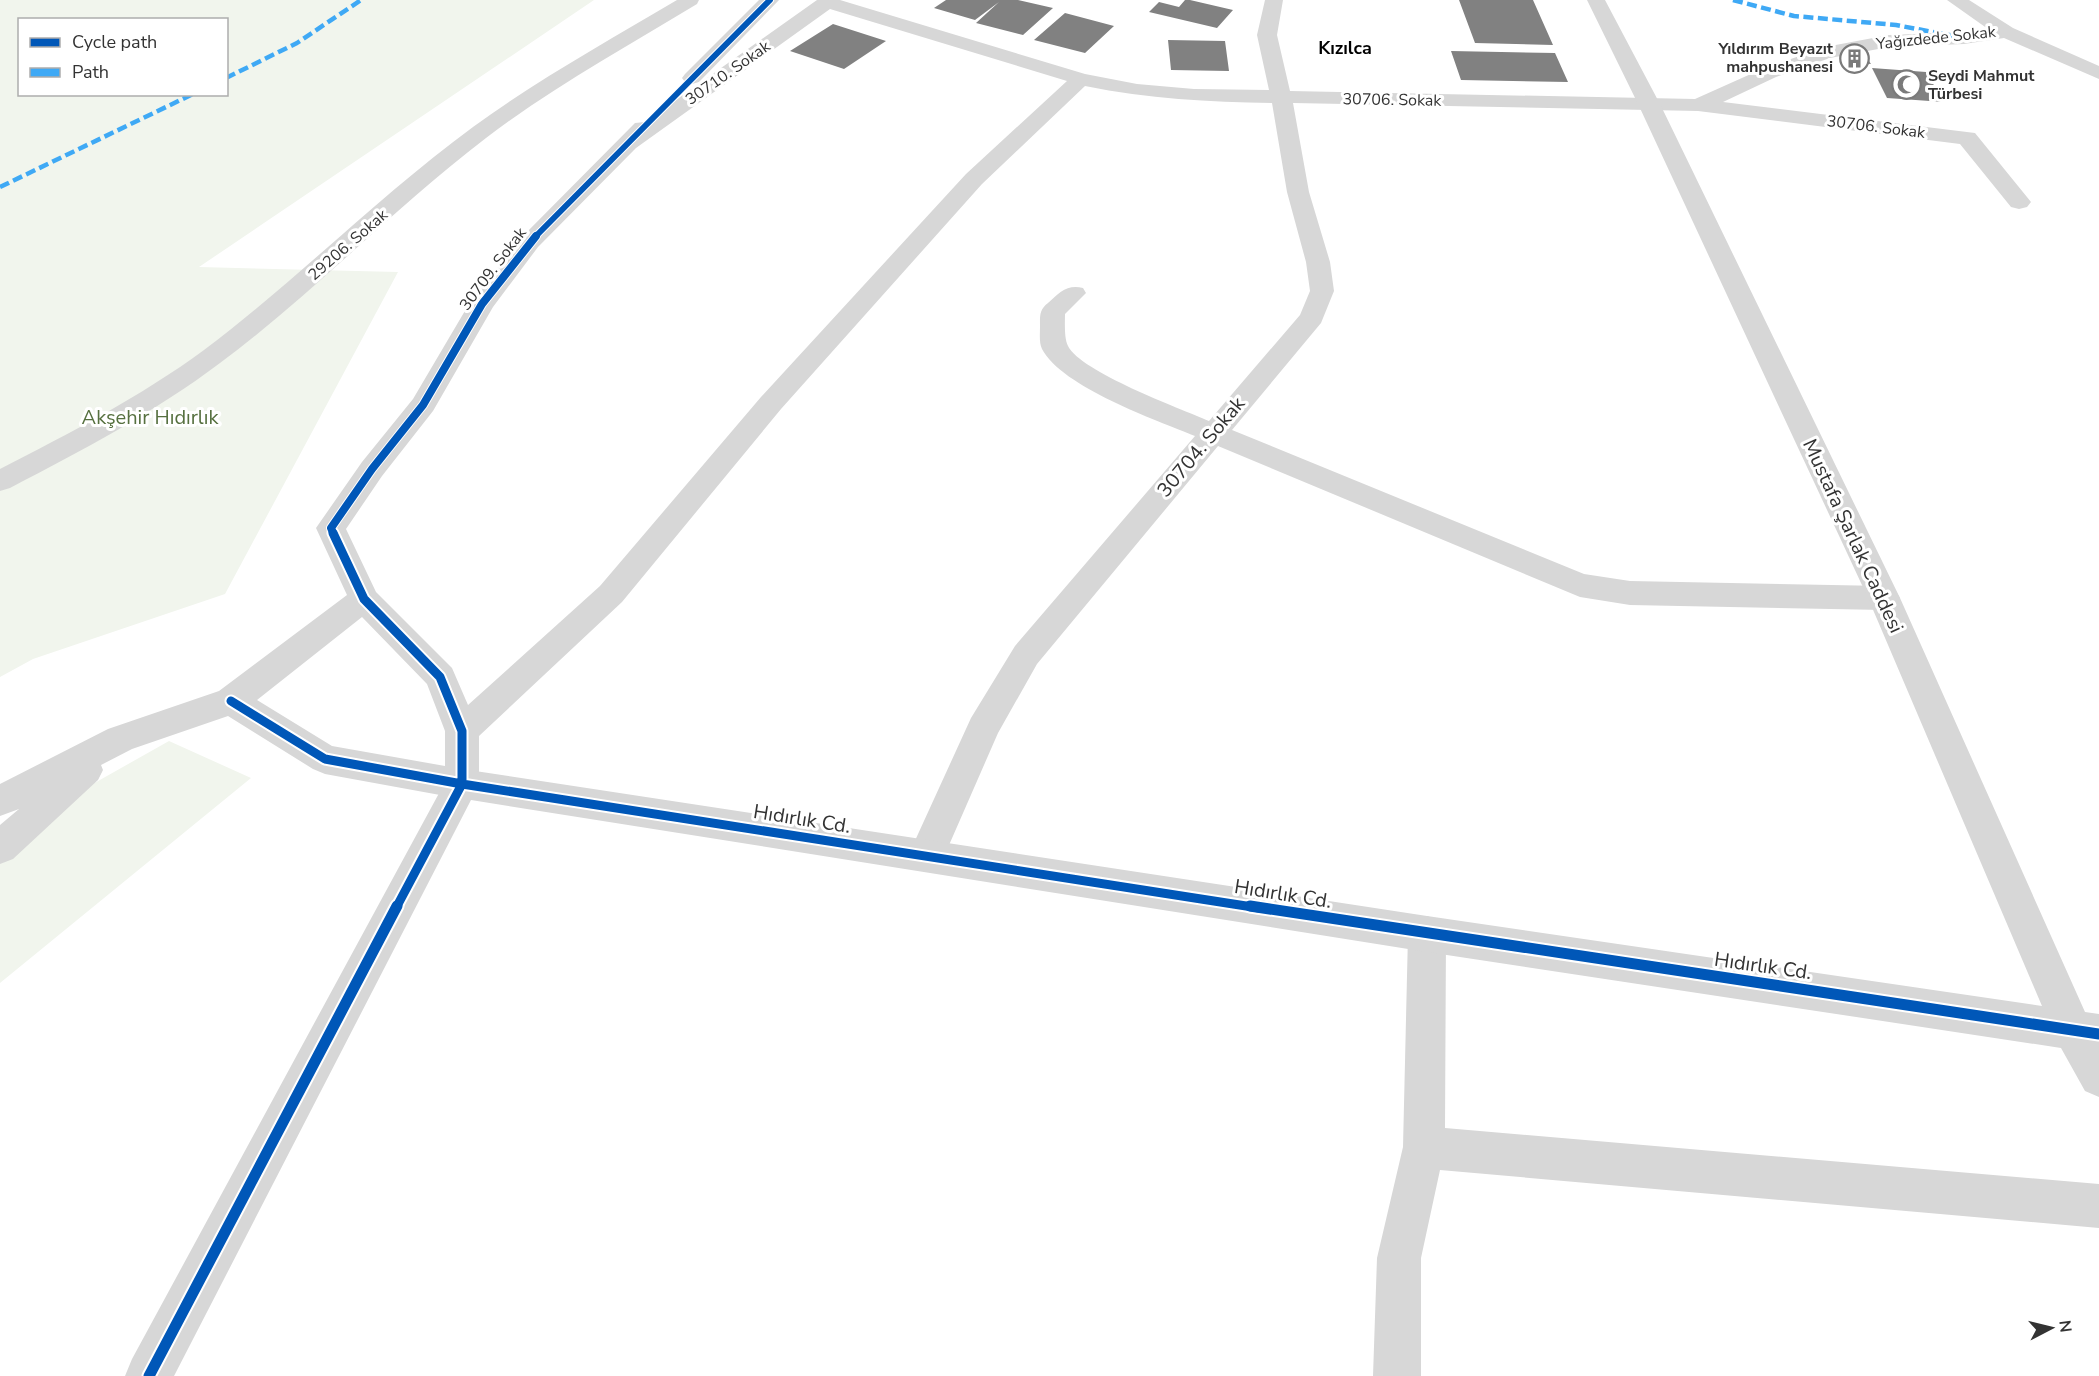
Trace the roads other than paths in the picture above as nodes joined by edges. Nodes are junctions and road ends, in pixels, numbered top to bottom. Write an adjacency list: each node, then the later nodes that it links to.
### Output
1 (690, 0): 17 (street, 29206. Sokak)
2 (770, 0): 13 (street, 30709. Sokak)
3 (1274, 0): 10 (street, 30704. Sokak)
4 (1596, 0): 12 (street, Mustafa Şarlak Caddesi)
5 (1956, 0): 7 (street)
6 (827, 2): 9 (street, 30706. Sokak); 13 (street, 30710. Sokak)
7 (2006, 32): 8 (street); 11 (street, Yağızdede Sokak)
8 (2099, 73)
9 (1081, 80): 10 (street, 30706. Sokak); 21 (street)
10 (1282, 97): 12 (street, 30706. Sokak); 16 (street, 30704. Sokak)
11 (1698, 105): 12 (street, 30706. Sokak); 14 (street, 30706. Sokak)
12 (1650, 106): 18 (street, Mustafa Şarlak Caddesi)
13 (629, 143): 19 (street, 30709. Sokak)
14 (2019, 201)
15 (1074, 293): 16 (street)
16 (1214, 432): 18 (street); 26 (street, 30704. Sokak)
17 (0, 481)
18 (1884, 598): 28 (street, Mustafa Şarlak Caddesi)
19 (364, 599): 20 (street); 21 (street)
20 (231, 701): 22 (street); 23 (street, Hıdırlık Cd.)
21 (462, 731): 23 (street)
22 (120, 739): 24 (street); 25 (street)
23 (462, 784): 26 (street, Hıdırlık Cd.); 32 (street)
24 (0, 801)
25 (0, 848)
26 (926, 856): 27 (street, Hıdırlık Cd.)
27 (1427, 934): 28 (street, Hıdırlık Cd.); 30 (street)
28 (2085, 1031): 29 (street, Mustafa Şarlak Caddesi)
29 (2099, 1077)
30 (1424, 1147): 31 (street); 33 (street)
31 (2099, 1206)
32 (149, 1376)
33 (1397, 1376)

